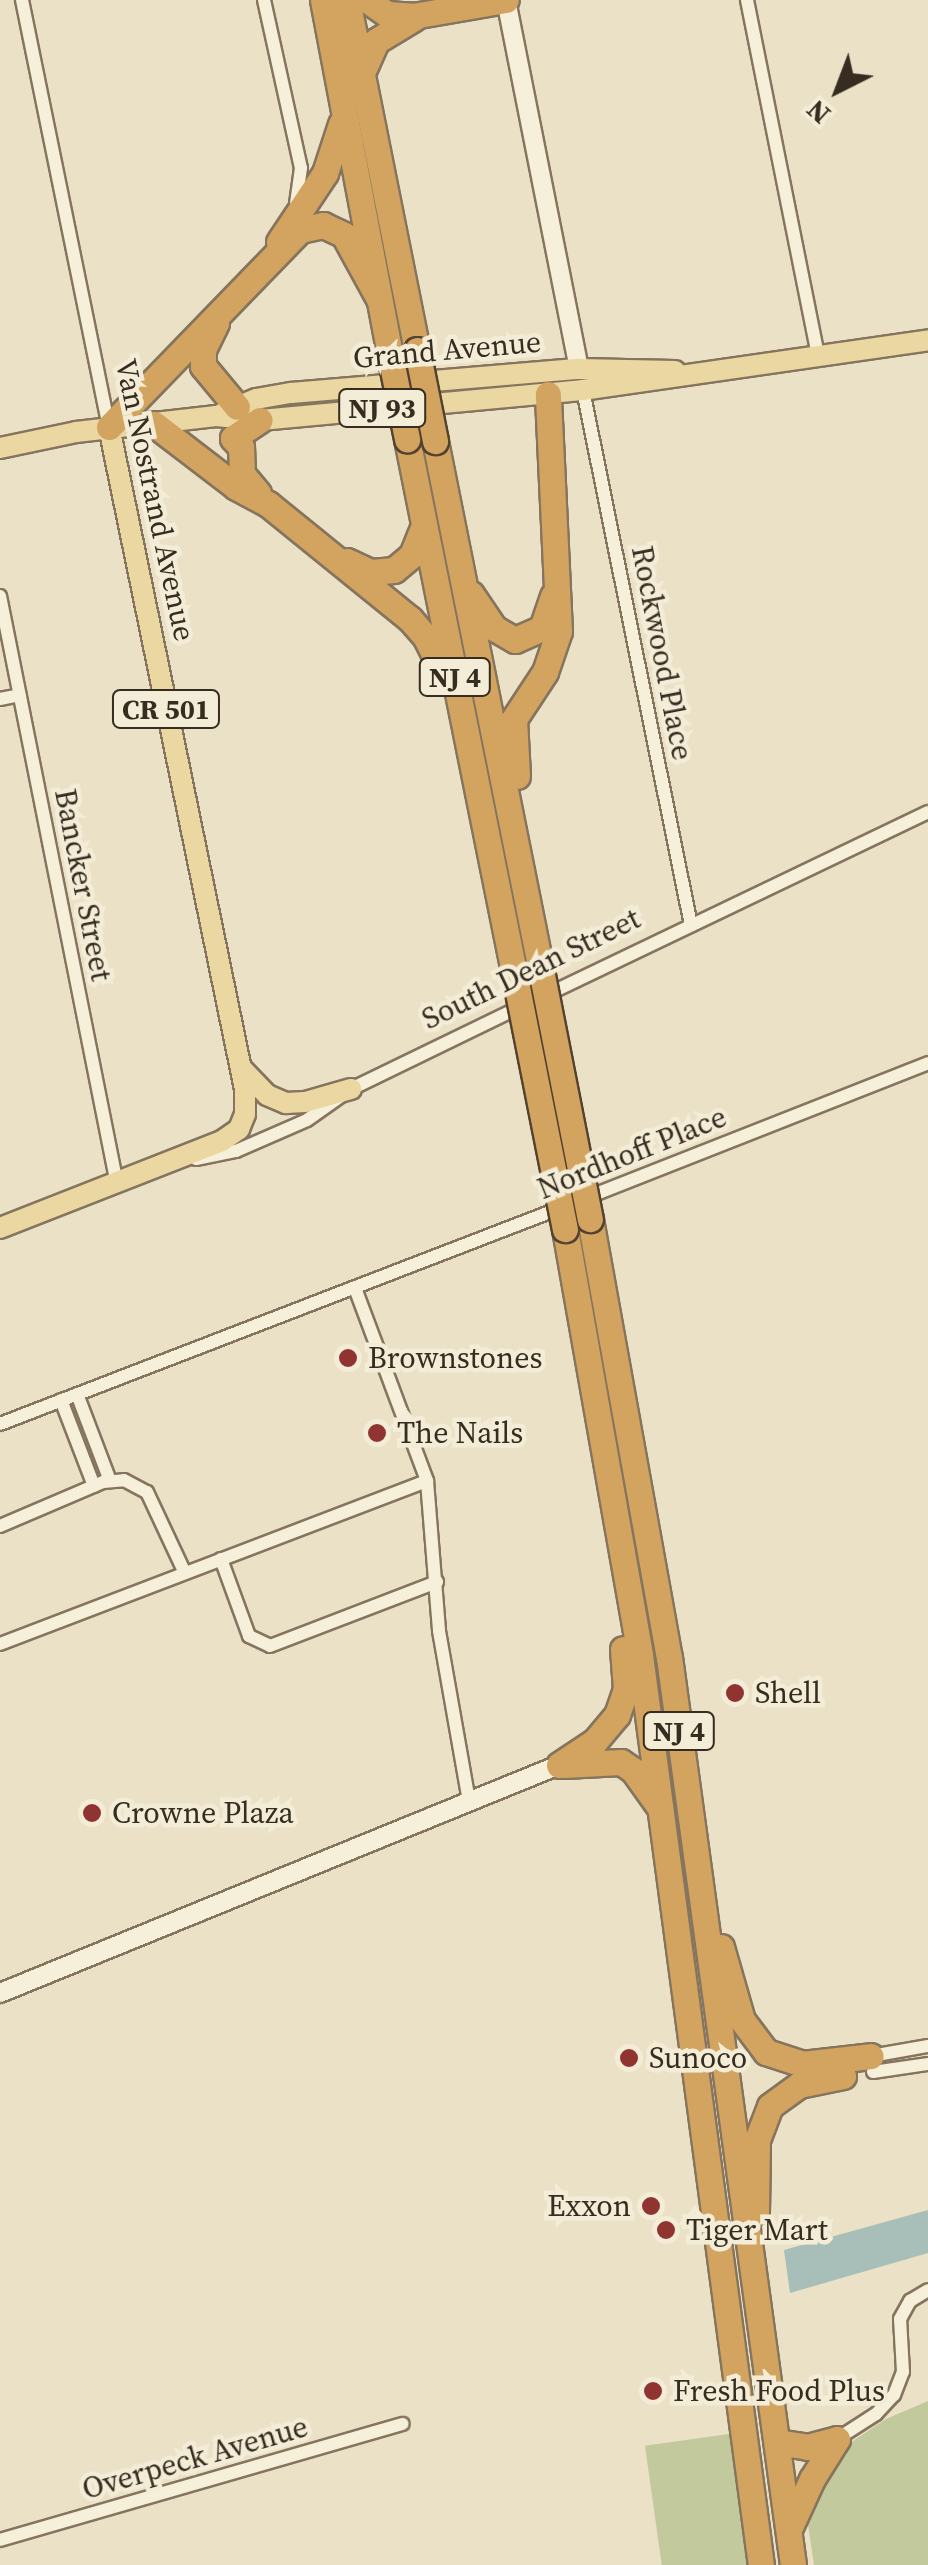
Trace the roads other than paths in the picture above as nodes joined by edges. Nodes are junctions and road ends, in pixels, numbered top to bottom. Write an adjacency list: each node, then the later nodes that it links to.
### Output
1 (22, 0): 23 (street, Van Nostrand Avenue)
2 (264, 0): 11 (street)
3 (323, 0): 10 (highway, NJ 4)
4 (347, 0): 9 (highway, NJ 4)
5 (367, 0): 8 (highway)
6 (506, 0): 8 (highway); 17 (street)
7 (747, 0): 16 (street)
8 (424, 15): 9 (highway)
9 (362, 74): 28 (highway, NJ 4, bridge)
10 (342, 114): 11 (highway); 13 (highway, NJ 4)
11 (291, 220): 12 (highway)
12 (271, 255): 13 (highway); 14 (highway)
13 (379, 299): 26 (highway, NJ 4, bridge)
14 (218, 318): 21 (highway); 23 (highway)
15 (928, 340): 16 (main road, Grand Avenue / NJ 93)
16 (818, 355): 18 (main road, Grand Avenue / NJ 93)
17 (579, 369): 18 (main road, Grand Avenue / NJ 93); 21 (main road, Grand Avenue / NJ 93)
18 (687, 372): 19 (main road, Grand Avenue / NJ 93)
19 (583, 390): 20 (main road, Grand Avenue / NJ 93); 36 (street, Rockwood Place)
20 (548, 394): 21 (main road, Grand Avenue / NJ 93); 29 (highway)
21 (238, 414): 22 (main road, Grand Avenue / NJ 93); 25 (highway)
22 (154, 424): 23 (main road, Grand Avenue / NJ 93); 25 (highway)
23 (109, 427): 24 (main road, Grand Avenue); 38 (main road, Van Nostrand Avenue / CR 501)
24 (0, 448)
25 (268, 504): 27 (highway)
26 (424, 526): 27 (highway); 33 (highway, NJ 4)
27 (323, 547): 33 (highway)
28 (463, 581): 29 (highway); 35 (highway, NJ 4)
29 (555, 586): 35 (highway)
30 (0, 596): 31 (street, Bancker Street)
31 (20, 695): 32 (street); 42 (street, Bancker Street)
32 (0, 699)
33 (462, 710): 52 (highway, NJ 4, bridge)
34 (928, 812): 36 (street, South Dean Street)
35 (518, 856): 60 (highway, NJ 4, bridge)
36 (691, 924): 39 (street, South Dean Street)
37 (928, 1064): 44 (street, Nordhoff Place)
38 (240, 1067): 39 (main road); 40 (main road, Van Nostrand Avenue / CR 501)
39 (352, 1089): 41 (street, South Dean Street)
40 (239, 1129): 41 (main road, South Dean Street / CR 501)
41 (158, 1167): 42 (main road, South Dean Street / CR 501)
42 (117, 1184): 43 (main road, South Dean Street / CR 501)
43 (0, 1228)
44 (355, 1288): 45 (street, Nordhoff Place); 49 (street)
45 (77, 1394): 46 (street, Nordhoff Place); 48 (street)
46 (61, 1400): 47 (street, Nordhoff Place); 50 (street)
47 (0, 1424)
48 (110, 1480): 50 (street); 54 (street)
49 (426, 1482): 53 (street); 55 (street)
50 (94, 1486): 51 (street)
51 (0, 1526)
52 (623, 1545): 57 (highway); 59 (highway, NJ 4)
53 (222, 1559): 54 (street); 55 (street)
54 (185, 1572): 56 (street)
55 (437, 1582): 58 (street)
56 (0, 1644)
57 (559, 1766): 58 (street); 59 (highway)
58 (468, 1802): 61 (street)
59 (662, 1811): 72 (highway, NJ 4)
60 (700, 1889): 63 (highway); 65 (highway, NJ 4)
61 (0, 1993)
62 (928, 2046): 63 (street)
63 (872, 2064): 64 (street); 65 (highway)
64 (928, 2064)
65 (753, 2252): 69 (highway, NJ 4)
66 (928, 2290): 68 (street)
67 (403, 2424): 71 (street, Overpeck Avenue)
68 (837, 2439): 69 (highway); 70 (highway)
69 (778, 2442): 70 (highway, NJ 4)
70 (789, 2529): 73 (highway, NJ 4)
71 (0, 2540)
72 (761, 2565)
73 (794, 2565)

